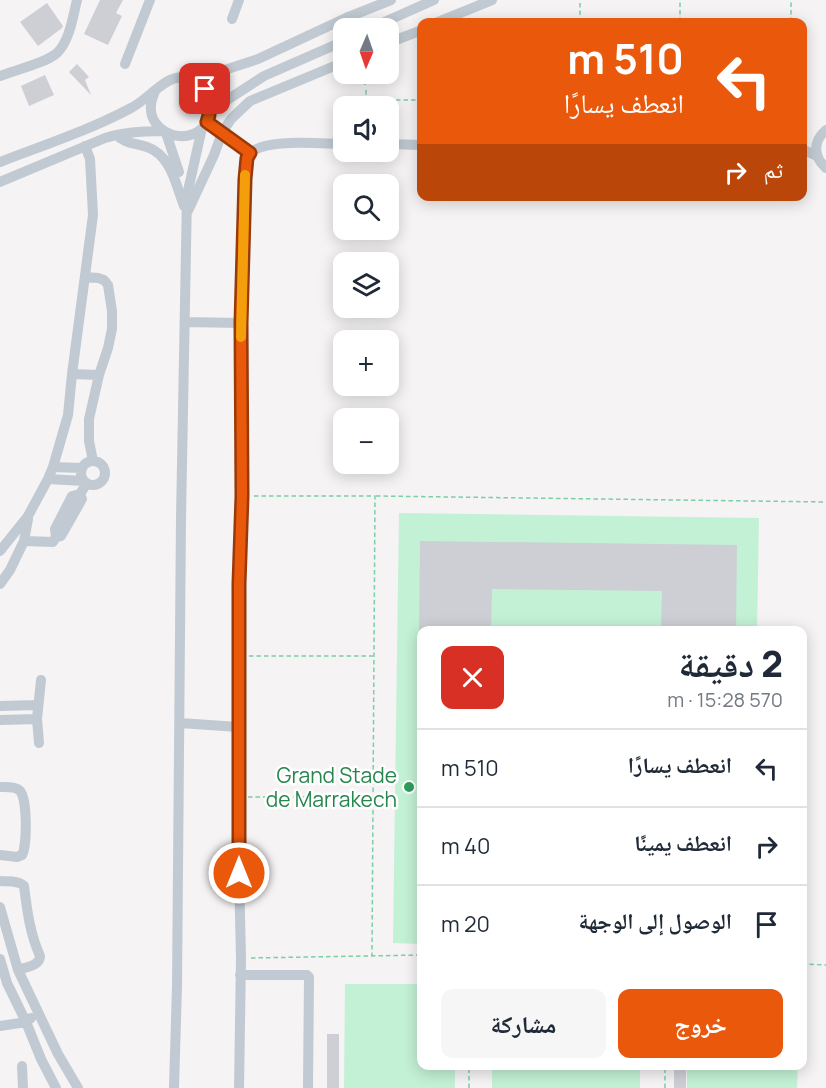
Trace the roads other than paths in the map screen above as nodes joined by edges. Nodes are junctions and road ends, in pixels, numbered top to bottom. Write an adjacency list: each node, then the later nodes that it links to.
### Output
1 (77, 0): 17 (street)
2 (150, 0): 15 (street)
3 (239, 0): 11 (street)
4 (364, 0): 8 (street)
5 (391, 0): 8 (street)
6 (434, 0): 9 (street)
7 (492, 0): 10 (street)
8 (362, 12): 18 (street)
9 (394, 18)
10 (448, 18)
11 (232, 20)
12 (417, 32): 13 (street)
13 (399, 39)
14 (333, 45): 20 (street)
15 (125, 64)
16 (333, 67): 24 (street)
17 (0, 76)
18 (194, 80): 19 (street); 20 (street)
19 (155, 91): 23 (street); 35 (street)
20 (210, 103): 21 (street)
21 (204, 125): 23 (street); 24 (street); 38 (street)
22 (826, 130): 26 (street)
23 (164, 132): 25 (street); 38 (street)
24 (222, 133): 33 (street); 39 (street)
25 (116, 135): 30 (street); 39 (street)
26 (816, 143): 31 (street); 34 (street)
27 (333, 144): 33 (street)
28 (399, 144): 29 (street)
29 (417, 145)
30 (85, 146): 37 (street); 40 (street)
31 (807, 146)
32 (807, 151): 34 (street)
33 (250, 153): 42 (street)
34 (817, 156): 36 (street)
35 (0, 162)
36 (826, 168)
37 (0, 183)
38 (186, 195): 39 (street)
39 (186, 214): 41 (street)
40 (85, 278): 43 (street); 44 (street)
41 (184, 322): 42 (street); 59 (street)
42 (241, 323): 60 (street)
43 (72, 374): 44 (street); 46 (street)
44 (99, 375): 45 (street)
45 (93, 461): 47 (street); 49 (street)
46 (53, 467): 47 (street); 48 (street)
47 (82, 468): 49 (street)
48 (48, 479): 49 (street); 50 (street)
49 (85, 482): 51 (street)
50 (28, 516): 51 (street); 52 (street)
51 (24, 541): 53 (street)
52 (0, 551)
53 (0, 584)
54 (41, 680): 55 (street)
55 (38, 705): 56 (street); 57 (street)
56 (0, 706)
57 (38, 719): 58 (street); 61 (street)
58 (0, 720)
59 (180, 723): 60 (street); 77 (street)
60 (238, 727): 68 (street)
61 (39, 743)
62 (0, 787): 63 (street)
63 (0, 855)
64 (0, 881): 67 (street)
65 (0, 907): 67 (street)
66 (0, 959): 69 (street)
67 (18, 970): 70 (street)
68 (240, 975): 78 (street); 79 (street)
69 (4, 983): 71 (street)
70 (39, 1013): 71 (street); 76 (street)
71 (26, 1022): 72 (street); 75 (street)
72 (0, 1026)
73 (22, 1066): 74 (street)
74 (23, 1088)
75 (56, 1088)
76 (78, 1088)
77 (174, 1088)
78 (239, 1088)
79 (308, 1088)

